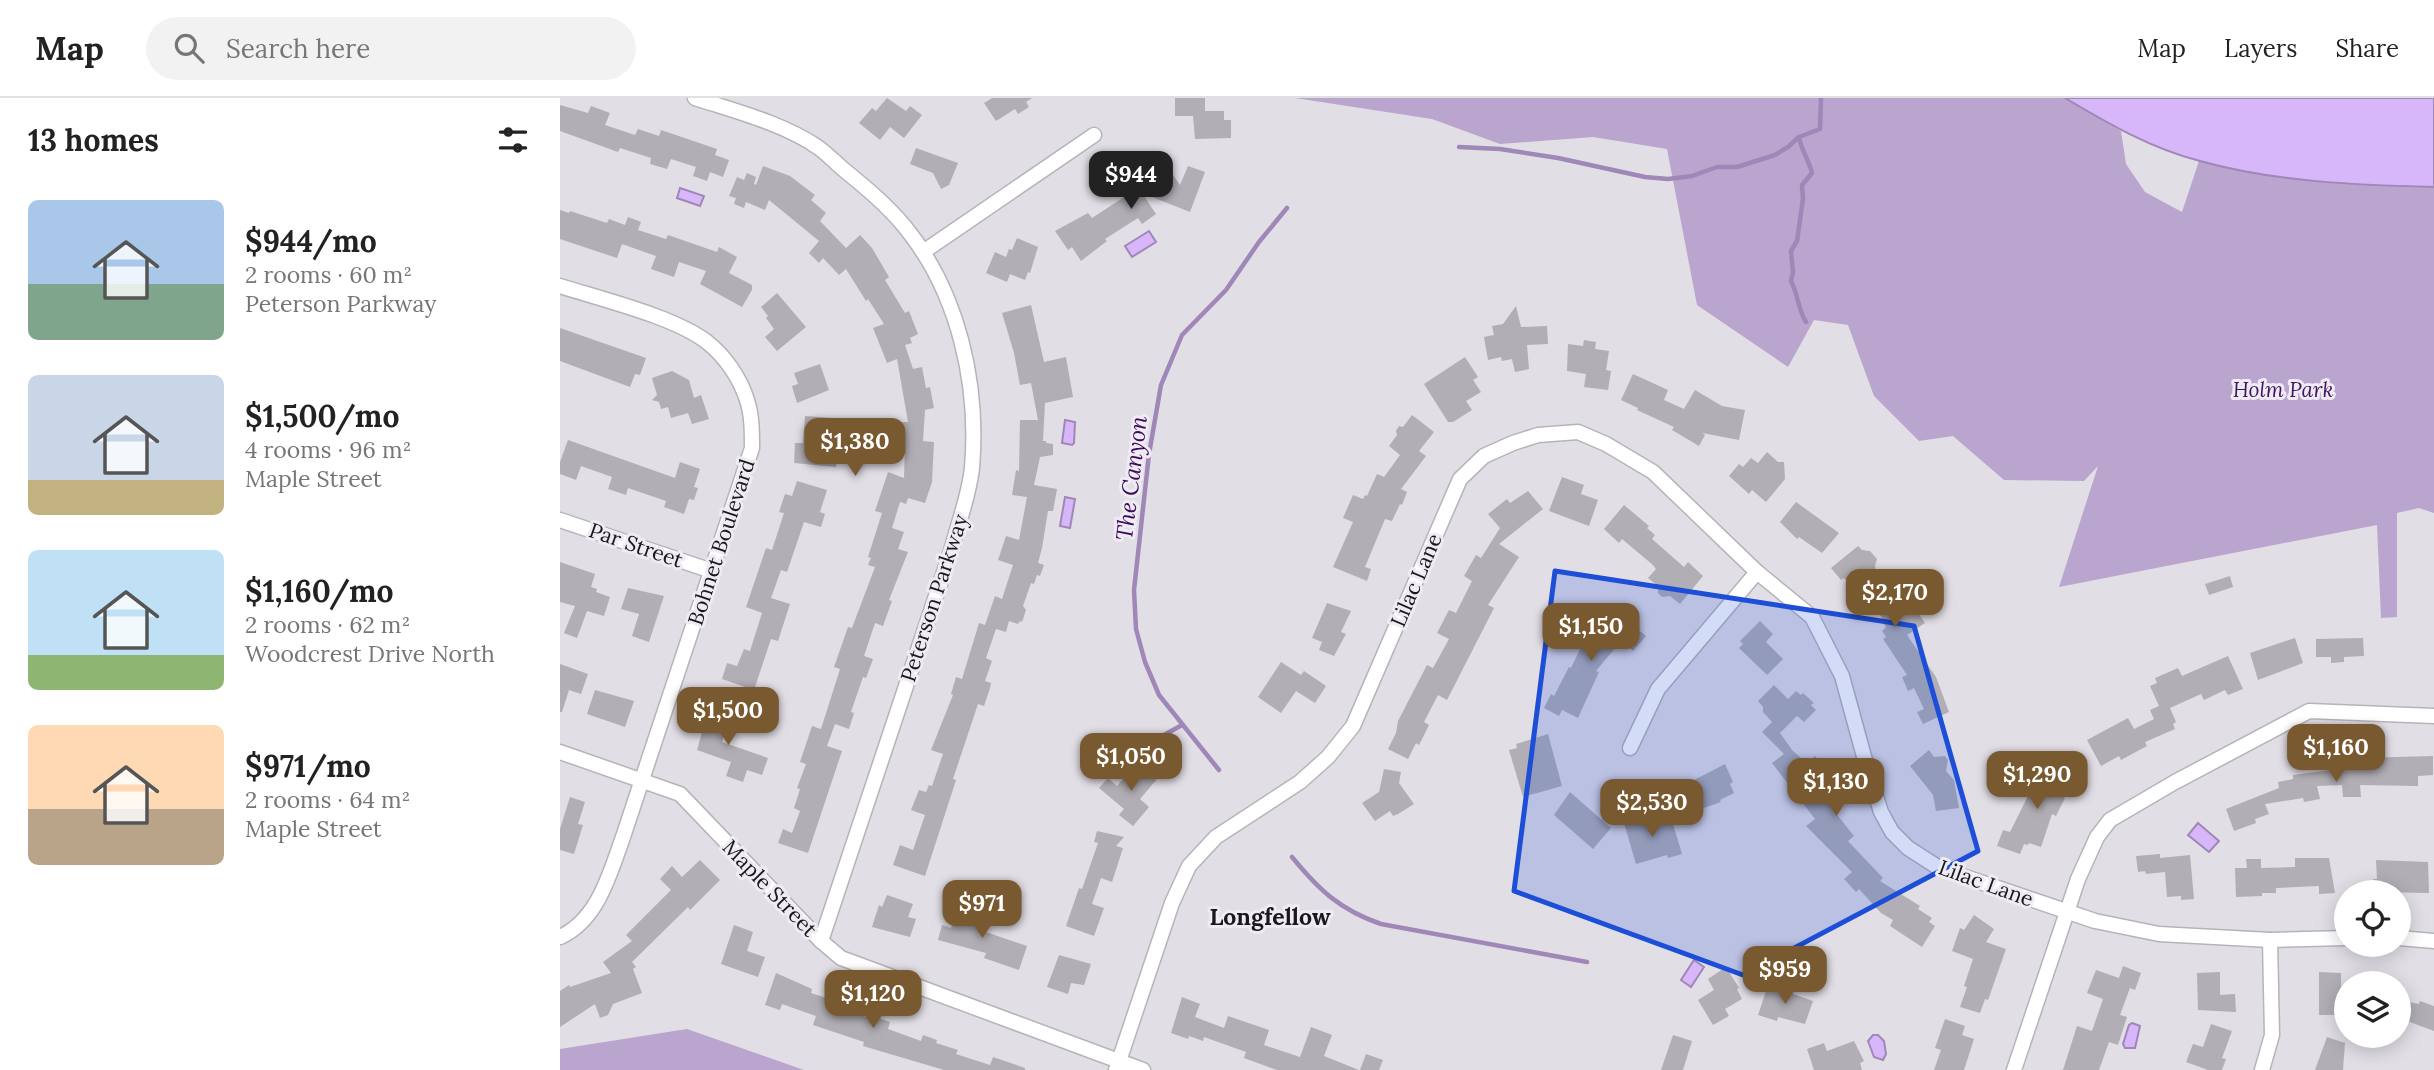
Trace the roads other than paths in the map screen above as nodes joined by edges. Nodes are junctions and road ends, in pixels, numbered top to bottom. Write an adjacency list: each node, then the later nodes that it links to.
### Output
1 (695, 98): 3 (street, Peterson Parkway)
2 (1094, 135): 3 (street)
3 (923, 251): 17 (street, Peterson Parkway)
4 (560, 286): 6 (street, Bohnet Boulevard)
5 (560, 520): 6 (street, Par Street)
6 (712, 571): 11 (street, Bohnet Boulevard)
7 (1757, 572): 9 (street); 12 (street, Lilac Lane); 19 (street, Lilac Lane)
8 (2434, 716): 12 (street)
9 (1630, 748)
10 (560, 752): 11 (street, Maple Street)
11 (642, 781): 13 (street, Bohnet Boulevard); 17 (street, Maple Street)
12 (2067, 912): 16 (street, Lilac Lane); 21 (street)
13 (560, 937)
14 (2334, 938): 16 (street, Lilac Lane)
15 (2411, 939): 18 (street)
16 (2270, 940): 22 (street)
17 (821, 941): 19 (street, Maple Street)
18 (2434, 941)
19 (1117, 1065): 20 (street, Maple Street)
20 (1143, 1070)
21 (2014, 1070)
22 (2262, 1070)

